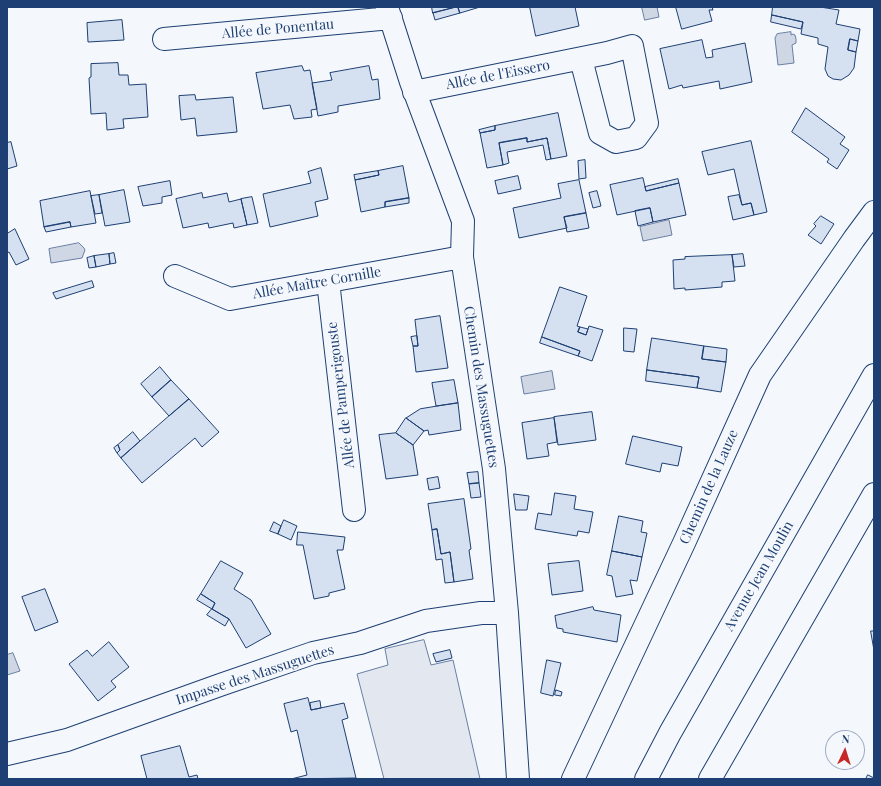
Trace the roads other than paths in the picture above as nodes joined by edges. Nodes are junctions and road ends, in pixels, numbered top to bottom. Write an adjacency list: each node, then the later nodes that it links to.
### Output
1 (389, 13): 2 (street, Allée de Ponentau); 4 (street, Chemin des Massuguettes)
2 (164, 39)
3 (581, 58): 4 (street, Allée de l'Eissero)
4 (414, 92): 6 (street, Chemin des Massuguettes)
5 (874, 212): 15 (street, Chemin de la Lauze)
6 (462, 257): 8 (street, Allée Maître Cornille); 12 (street, Chemin des Massuguettes)
7 (175, 276): 8 (street, Allée Maître Cornille)
8 (328, 281): 11 (street, Allée de Pamperigouste)
9 (874, 375): 16 (street, Avenue Jean Moulin)
10 (874, 494): 17 (street)
11 (354, 510)
12 (508, 613): 13 (street, Impasse des Massuguettes); 14 (street, Chemin des Massuguettes)
13 (7, 754)
14 (518, 779)
15 (573, 779)
16 (646, 779)
17 (710, 779)

